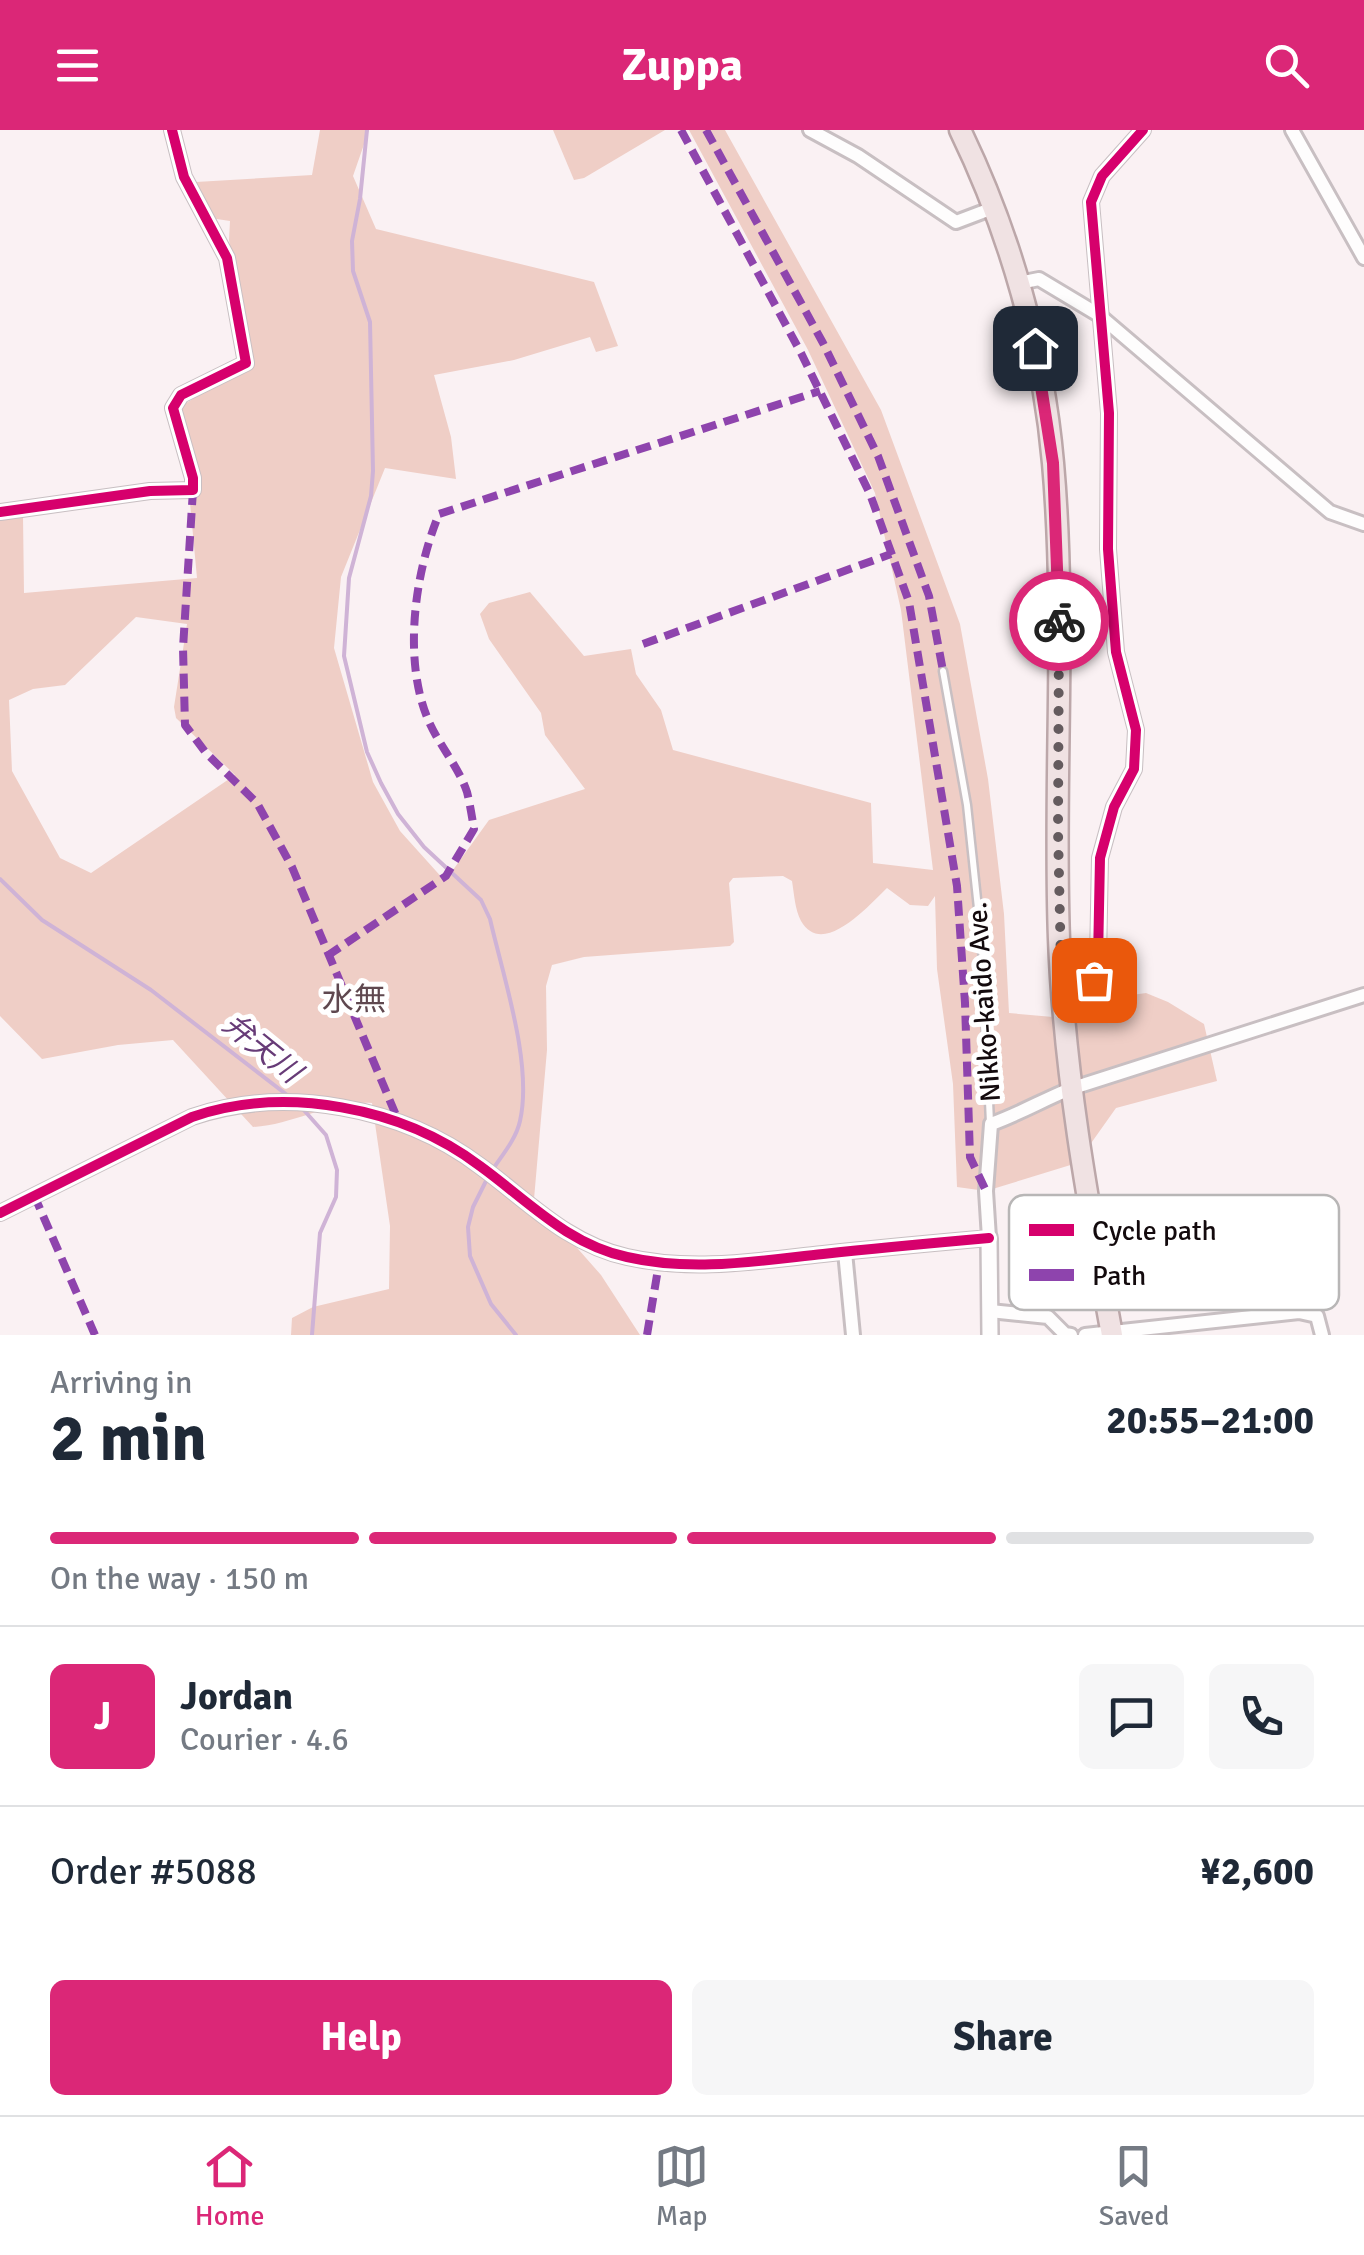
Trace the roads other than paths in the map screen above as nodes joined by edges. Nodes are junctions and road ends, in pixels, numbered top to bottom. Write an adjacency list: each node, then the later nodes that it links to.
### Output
1 (172, 130): 10 (street)
2 (810, 130): 6 (street)
3 (960, 130): 6 (highway)
4 (1143, 130): 9 (street)
5 (1292, 130): 7 (street)
6 (993, 208): 8 (highway)
7 (1364, 258)
8 (1019, 283): 9 (street); 14 (highway)
9 (1099, 315): 11 (street); 14 (street)
10 (0, 512)
11 (1364, 524)
12 (943, 671): 16 (lane, Nikko-kaido Ave.)
13 (1364, 995): 15 (street)
14 (1062, 1011): 15 (highway)
15 (1070, 1090): 16 (street); 17 (highway)
16 (990, 1124): 19 (street, Nikko-kaido Ave.)
17 (1086, 1195)
18 (0, 1213): 20 (street)
19 (989, 1238): 20 (street); 21 (street, Nikko-kaido Ave.)
20 (845, 1252): 23 (street)
21 (990, 1310): 24 (street, Nikko-kaido Ave.); 25 (street)
22 (1112, 1334): 26 (street); 27 (street)
23 (853, 1335)
24 (990, 1335)
25 (1071, 1335)
26 (1085, 1335)
27 (1322, 1335)

